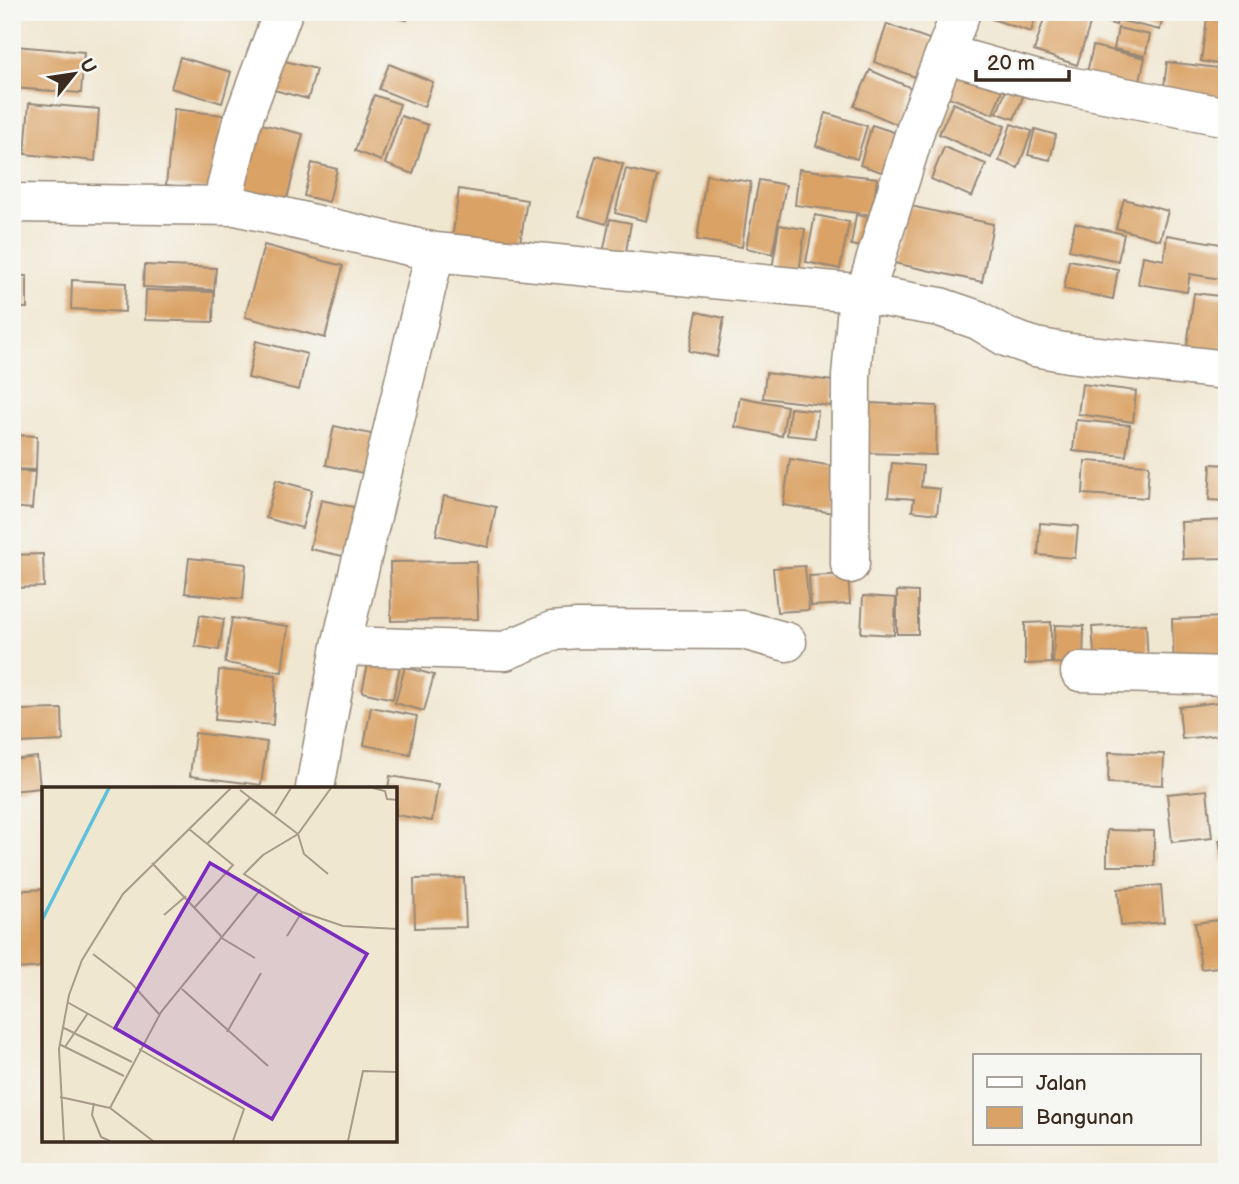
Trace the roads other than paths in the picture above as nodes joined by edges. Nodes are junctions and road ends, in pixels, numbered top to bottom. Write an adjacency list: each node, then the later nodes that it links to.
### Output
1 (283, 12): 6 (street)
2 (961, 12): 3 (street)
3 (946, 54): 4 (street); 8 (street)
4 (1227, 117)
5 (12, 203): 6 (street)
6 (222, 205): 7 (street)
7 (435, 252): 8 (street); 12 (street)
8 (862, 294): 9 (street); 10 (street)
9 (1227, 370)
10 (850, 564)
11 (787, 642): 12 (street)
12 (341, 646): 15 (street)
13 (1080, 672): 14 (street)
14 (1227, 676)
15 (315, 787)

